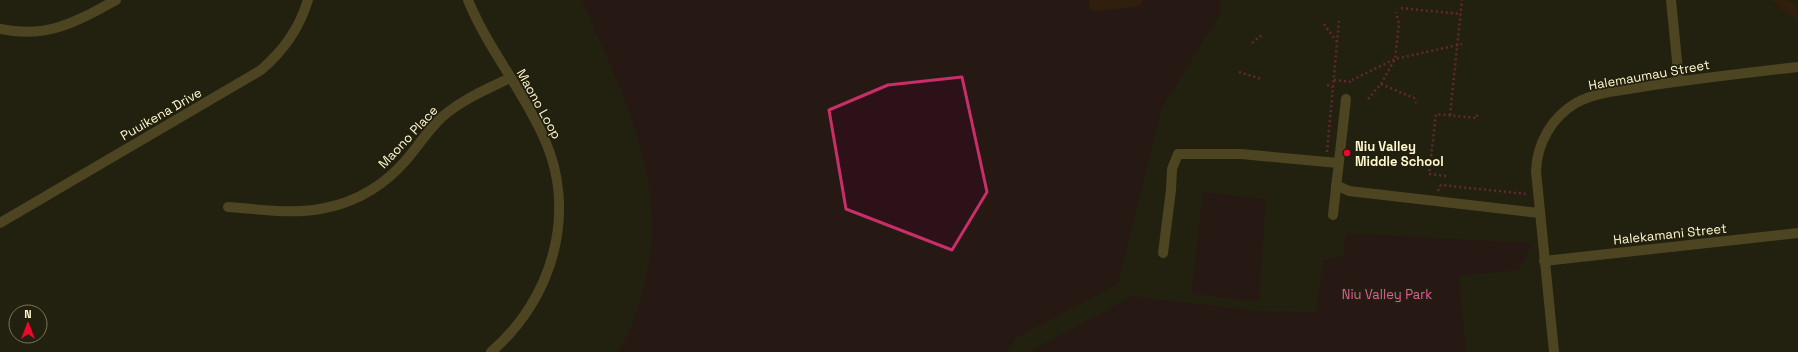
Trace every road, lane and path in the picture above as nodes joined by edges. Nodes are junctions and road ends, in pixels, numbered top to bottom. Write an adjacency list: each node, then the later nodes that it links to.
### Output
1 (116, 0): 11 (street)
2 (308, 0): 41 (street, Puuikena Drive)
3 (468, 0): 20 (street, Maono Loop)
4 (1462, 0): 8 (path)
5 (1671, 0): 23 (street)
6 (1401, 8): 8 (path)
7 (1396, 12): 17 (path)
8 (1461, 14): 16 (path)
9 (1339, 21): 13 (path)
10 (1324, 24): 13 (path)
11 (0, 29)
12 (1263, 34): 14 (path)
13 (1338, 42): 22 (path)
14 (1252, 44)
15 (1462, 44): 16 (path)
16 (1458, 45): 17 (path); 31 (path)
17 (1395, 59): 22 (path); 24 (path)
18 (1798, 67): 23 (street, Halemaumau Street)
19 (1239, 72): 21 (path)
20 (510, 78): 38 (street, Maono Place); 45 (street, Maono Loop)
21 (1261, 79)
22 (1334, 80): 26 (path)
23 (1679, 81): 37 (street, Halemaumau Street)
24 (1380, 84): 28 (path); 29 (path)
25 (1327, 86): 26 (path)
26 (1333, 87): 32 (path)
27 (1346, 99): 33 (street)
28 (1368, 99)
29 (1416, 103)
30 (1477, 113): 31 (path)
31 (1450, 115): 34 (path)
32 (1328, 158)
33 (1338, 163): 35 (street); 43 (street)
34 (1446, 176)
35 (1336, 185): 39 (street); 40 (street)
36 (1437, 193): 37 (path)
37 (1537, 195): 39 (street, Halemaumau Street)
38 (228, 208)
39 (1539, 213): 44 (street, Halemaumau Street)
40 (1333, 215)
41 (0, 223)
42 (1798, 233): 44 (street, Halekamani Street)
43 (1163, 253)
44 (1544, 261): 46 (street, Halemaumau Street)
45 (491, 352)
46 (1554, 352)

